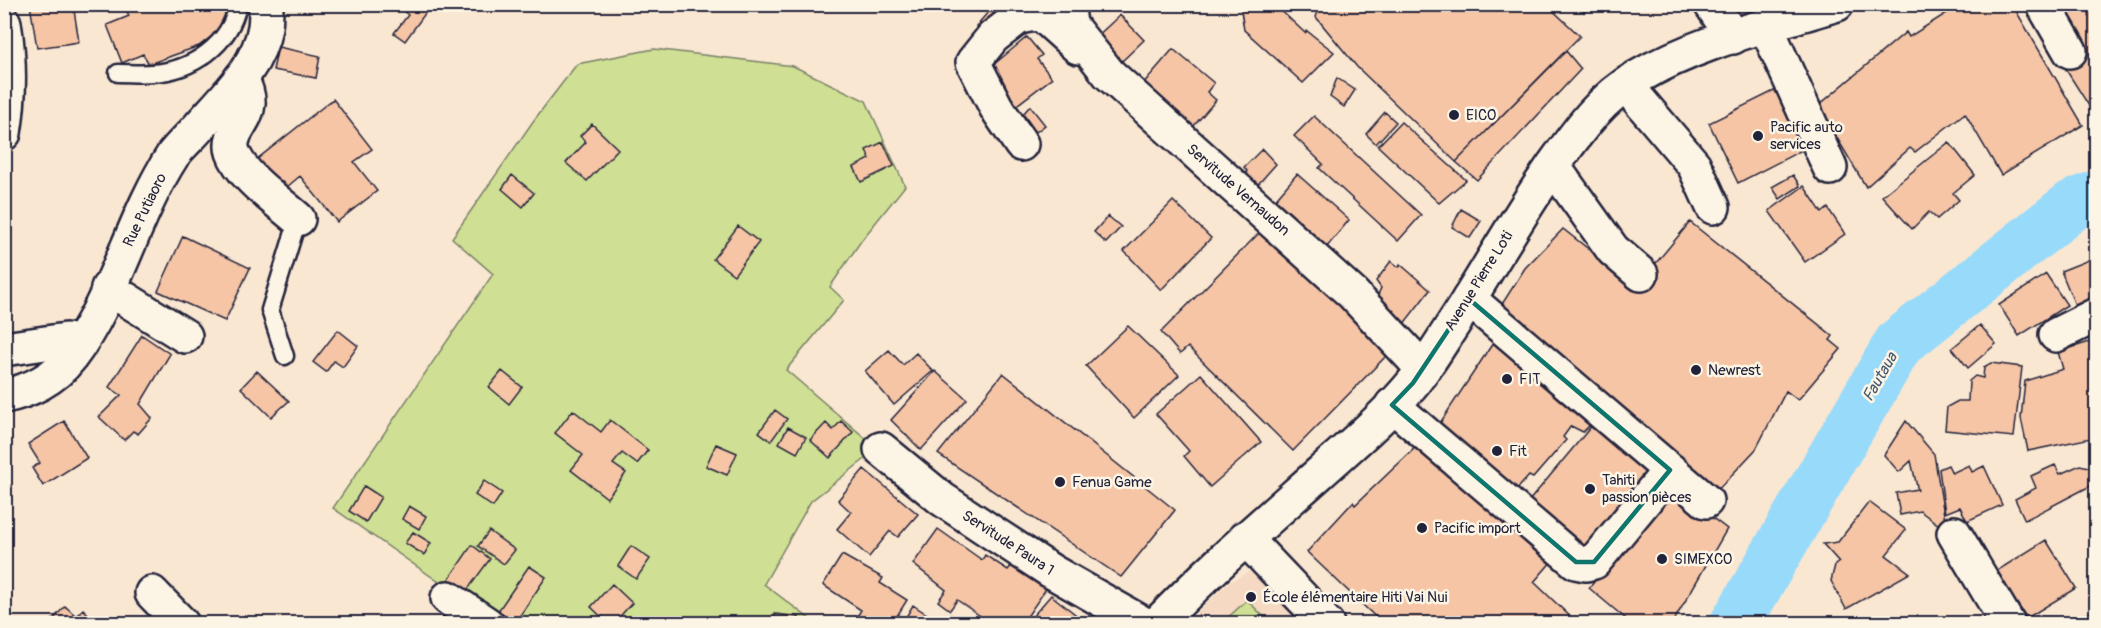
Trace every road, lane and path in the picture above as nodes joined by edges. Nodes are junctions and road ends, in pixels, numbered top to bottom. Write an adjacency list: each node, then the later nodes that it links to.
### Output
1 (238, 4): 11 (lane)
2 (266, 4): 13 (street, Rue Putiaoro)
3 (1070, 4): 12 (street, Servitude Vernaudon)
4 (1711, 4): 9 (street)
5 (1837, 4): 8 (street, Avenue Pierre Loti)
6 (2043, 4): 10 (street)
7 (4, 23): 15 (street)
8 (1766, 26): 9 (street, Avenue Pierre Loti); 18 (street)
9 (1733, 36): 14 (street, Avenue Pierre Loti)
10 (2070, 51)
11 (118, 73)
12 (1109, 74): 16 (street); 30 (street, Servitude Vernaudon)
13 (241, 78): 20 (street); 22 (street, Rue Putiaoro)
14 (1626, 85): 17 (street, Avenue Pierre Loti); 19 (street)
15 (4, 133)
16 (1021, 144)
17 (1553, 166): 21 (street); 23 (street, Avenue Pierre Loti)
18 (1830, 168)
19 (1713, 207)
20 (298, 219): 29 (lane)
21 (1641, 274)
22 (108, 288): 26 (street); 27 (street, Rue Putiaoro)
23 (1469, 299): 30 (street, Avenue Pierre Loti); 34 (street)
24 (2097, 315): 25 (street)
25 (2056, 335)
26 (185, 336)
27 (80, 343): 28 (street); 31 (street, Rue Putiaoro)
28 (4, 350)
29 (285, 356)
30 (1423, 369): 32 (street, Avenue Pierre Loti)
31 (4, 396)
32 (1392, 405): 34 (street); 37 (street, Avenue Pierre Loti)
33 (881, 449): 42 (street, Servitude Paura 1)
34 (1670, 470): 35 (street)
35 (1706, 501)
36 (1954, 533): 45 (street)
37 (1245, 538): 43 (street, Avenue Pierre Loti); 44 (street)
38 (152, 592): 40 (street)
39 (448, 598): 41 (street)
40 (182, 624)
41 (487, 624)
42 (1144, 624)
43 (1156, 624)
44 (1327, 624)
45 (2008, 624)

